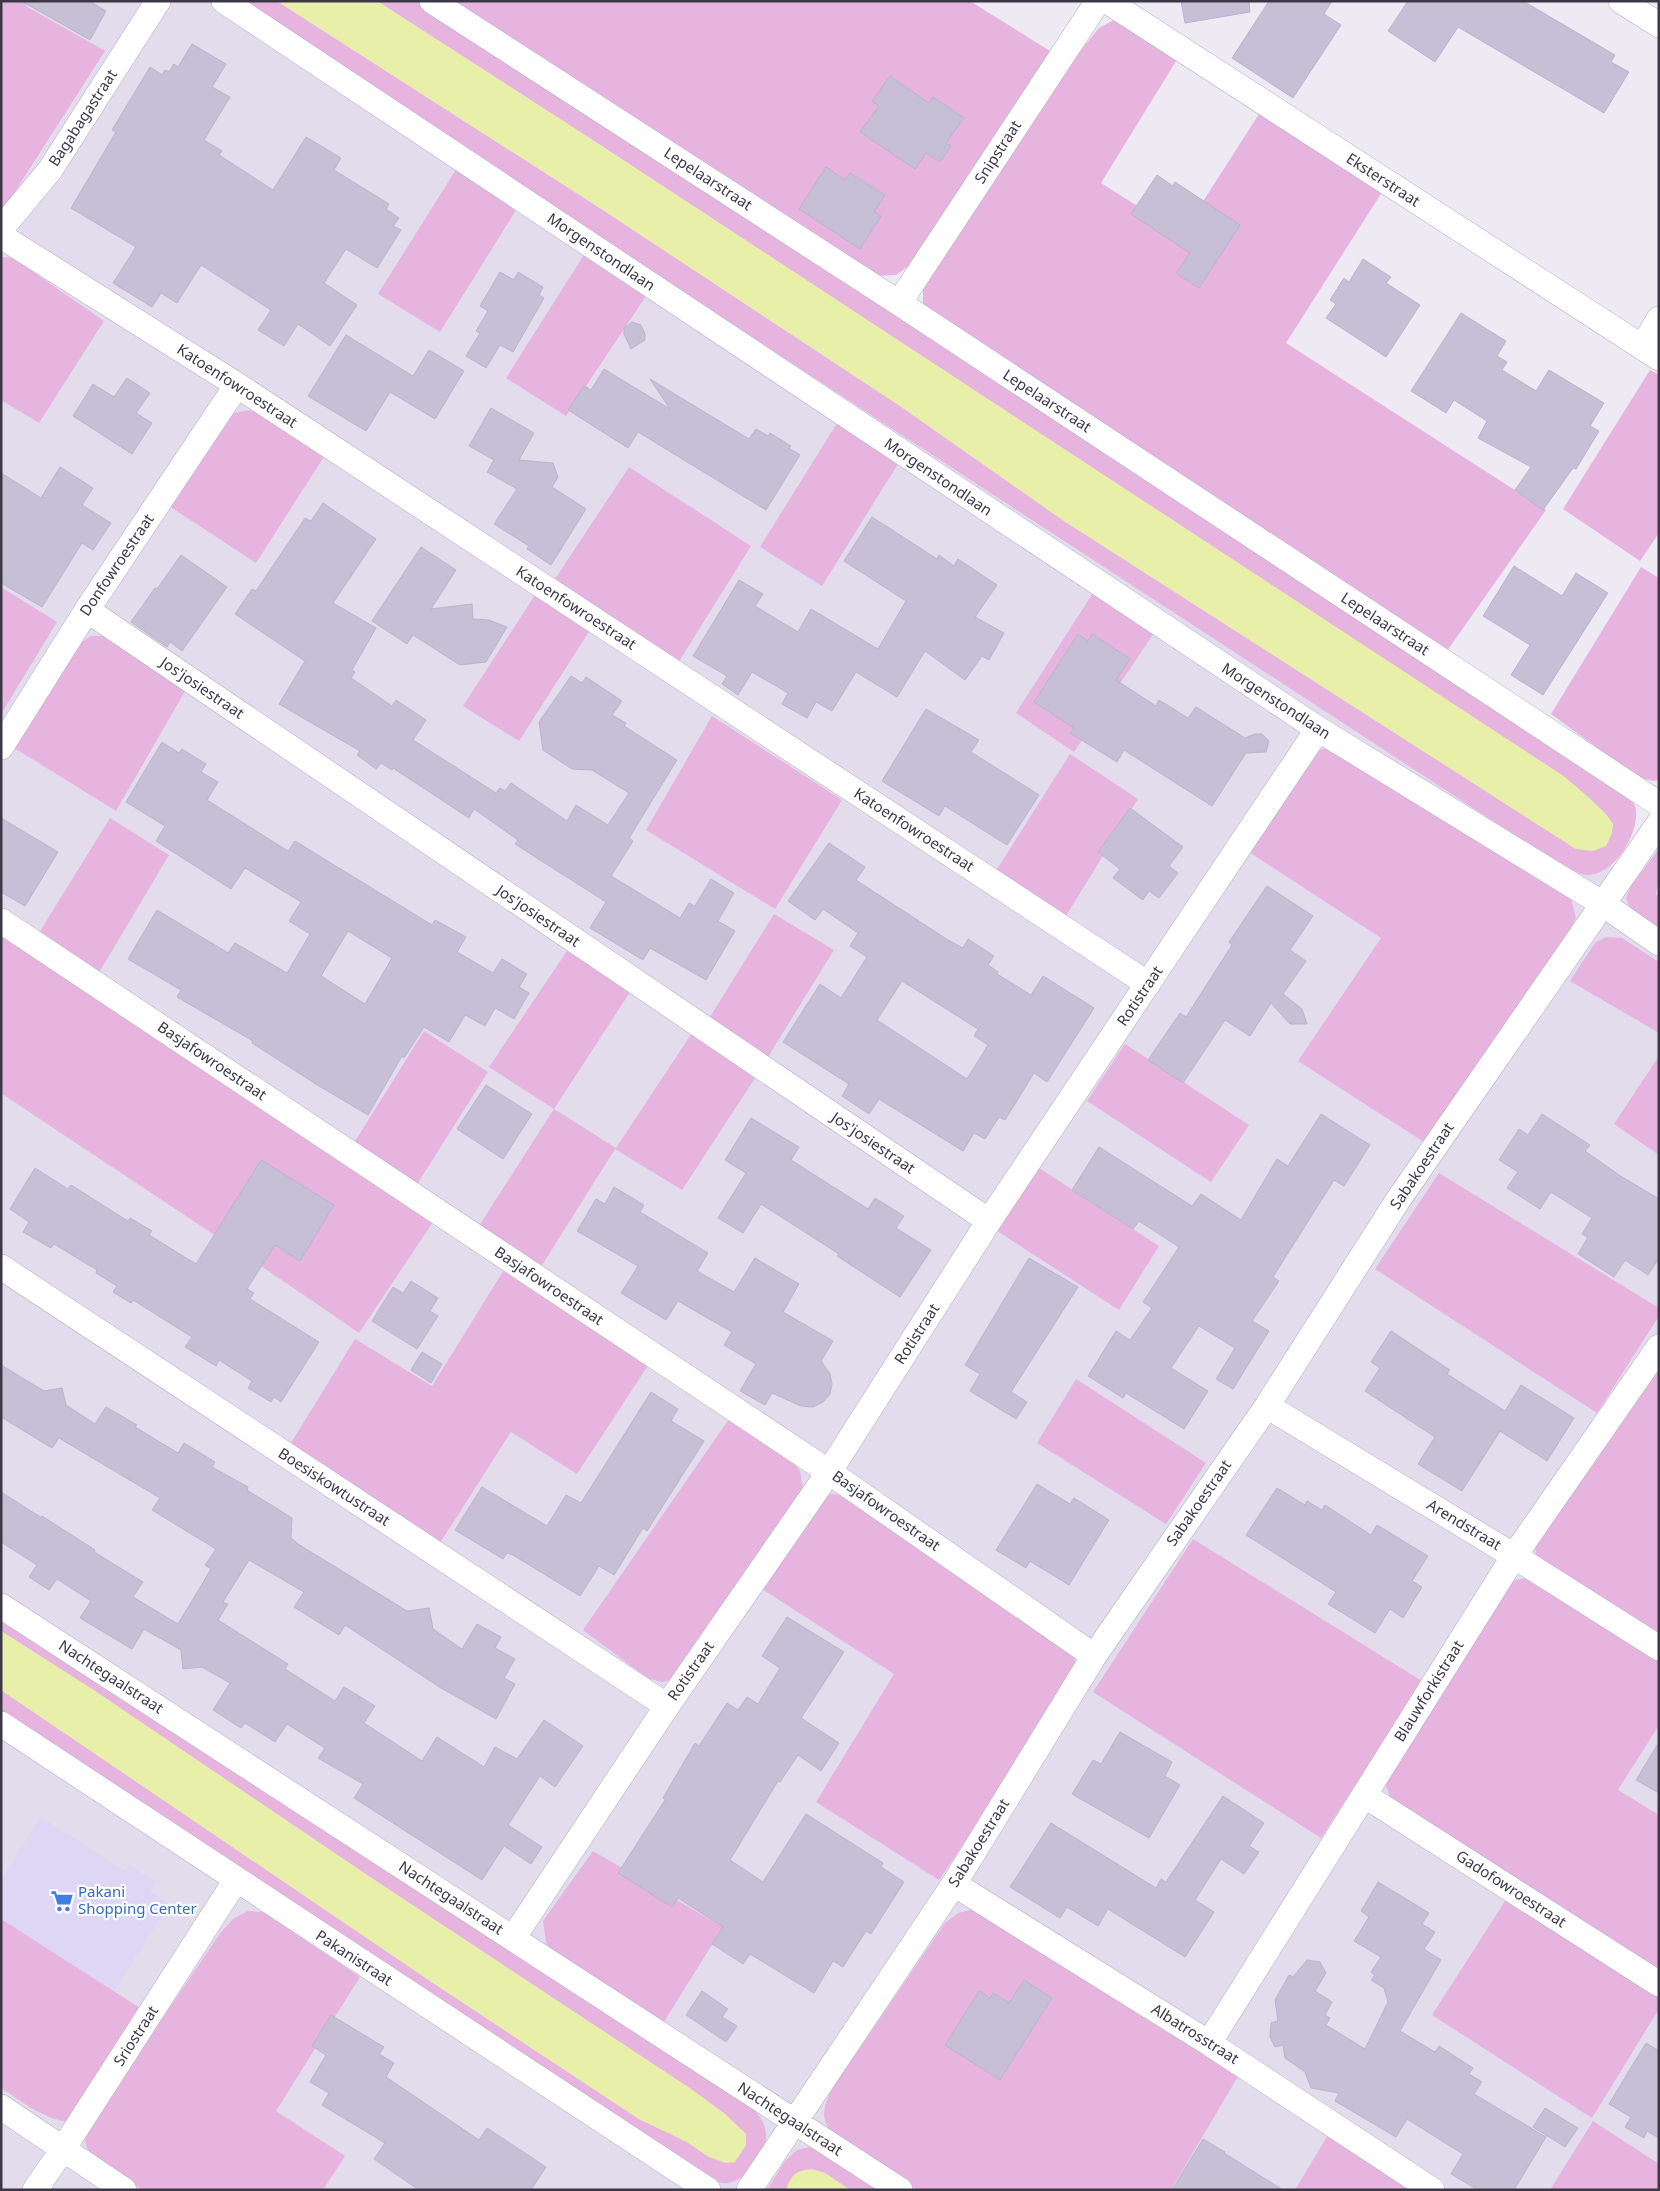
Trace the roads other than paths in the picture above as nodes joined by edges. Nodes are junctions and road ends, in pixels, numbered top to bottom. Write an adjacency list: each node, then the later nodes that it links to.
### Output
1 (158, 1): 8 (street, Bagabagastraat)
2 (224, 1): 15 (street, Morgenstondlaan)
3 (432, 1): 10 (street, Lepelaarstraat)
4 (1098, 1): 10 (street, Snipstraat)
5 (1107, 1): 12 (street, Eksterstraat)
6 (1621, 1): 7 (street)
7 (1659, 25)
8 (1, 229)
9 (1, 236): 13 (street, Katoenfowroestraat)
10 (899, 303): 17 (street, Lepelaarstraat)
11 (1659, 319): 12 (street)
12 (1650, 353)
13 (237, 385): 14 (street, Donfowroestraat); 22 (street, Katoenfowroestraat)
14 (87, 610): 16 (street, Donfowroestraat); 23 (street, Jos'josiestraat)
15 (1318, 729): 19 (street, Morgenstondlaan); 22 (street, Rotistraat)
16 (1, 747)
17 (1659, 804)
18 (1659, 823): 19 (street, Sabakoestraat)
19 (1604, 904): 21 (street, Morgenstondlaan); 26 (street, Sabakoestraat)
20 (1, 921): 27 (street, Basjafowroestraat)
21 (1659, 943)
22 (1148, 984): 23 (street, Rotistraat)
23 (989, 1221): 27 (street, Rotistraat)
24 (1, 1267): 32 (street, Boesiskowtustraat)
25 (1659, 1347): 28 (street, Blauwforkistraat)
26 (1267, 1406): 28 (street, Arendstraat); 31 (street, Sabakoestraat)
27 (829, 1472): 31 (street, Basjafowroestraat); 32 (street, Rotistraat)
28 (1514, 1556): 30 (street, Arendstraat); 34 (street, Blauwforkistraat)
29 (1, 1606): 37 (street, Nachtegaalstraat)
30 (1659, 1648)
31 (1094, 1656): 36 (street, Sabakoestraat)
32 (667, 1706): 37 (street, Rotistraat)
33 (1, 1724): 35 (street, Pakanistraat)
34 (1364, 1795): 38 (street, Gadofowroestraat); 39 (street, Blauwforkistraat)
35 (236, 1880): 42 (street, Sriostraat); 45 (street, Pakanistraat)
36 (954, 1884): 39 (street, Albatrosstraat); 41 (street, Sabakoestraat)
37 (513, 1938): 41 (street, Nachtegaalstraat)
38 (1659, 1984)
39 (1209, 2043): 48 (street, Albatrosstraat)
40 (1, 2107): 42 (street)
41 (794, 2121): 46 (street, Sabakoestraat); 47 (street, Nachtegaalstraat)
42 (63, 2149): 43 (street, Sriostraat); 44 (street)
43 (35, 2190)
44 (124, 2190)
45 (708, 2190)
46 (749, 2190)
47 (900, 2190)
48 (1432, 2190)

